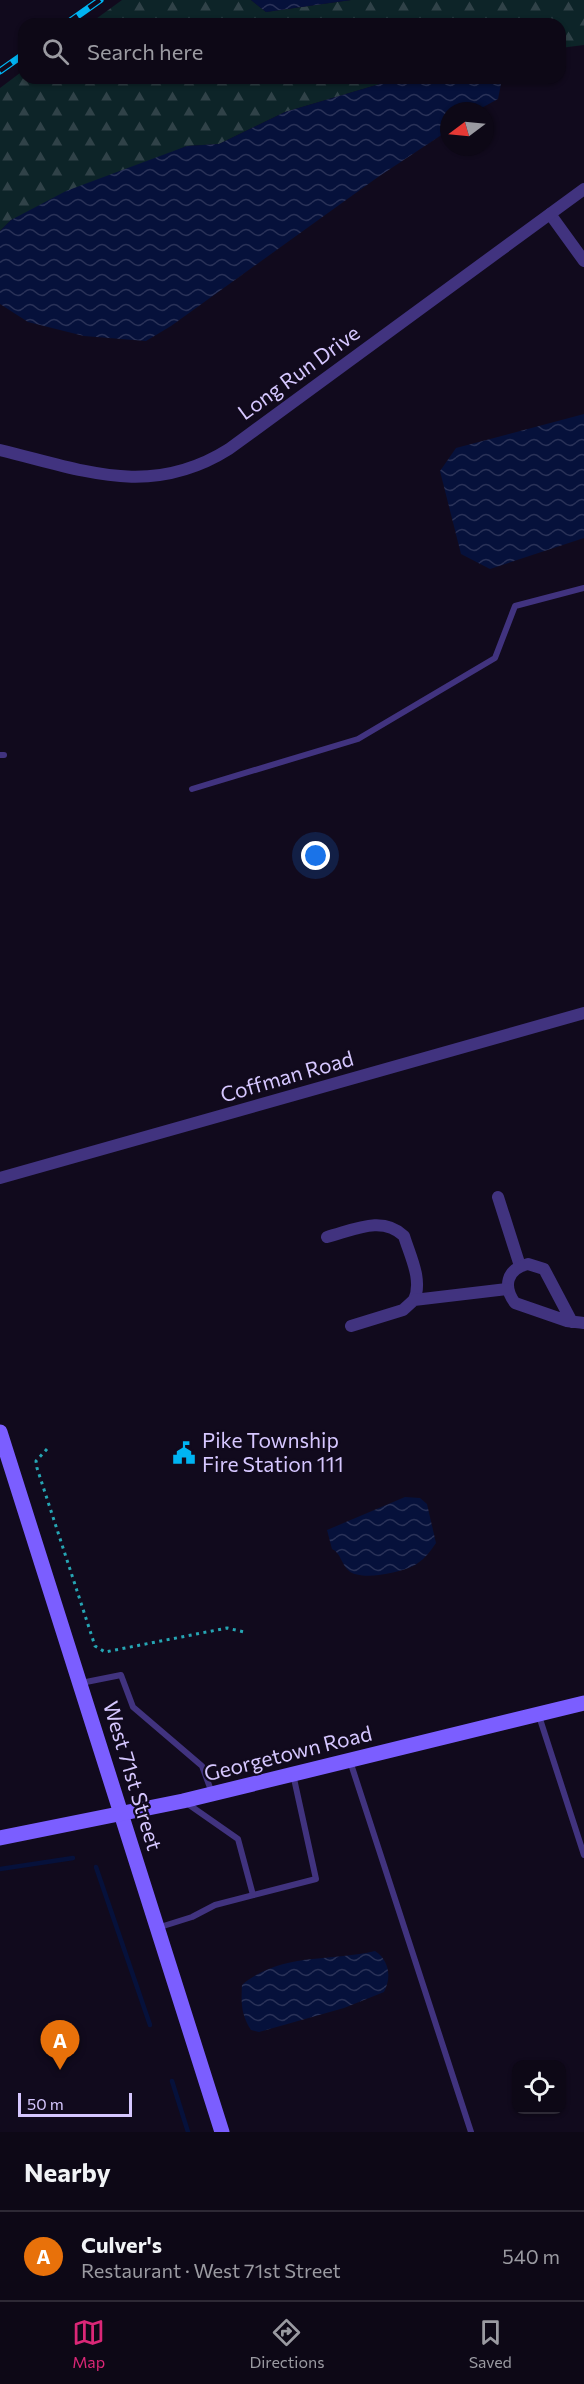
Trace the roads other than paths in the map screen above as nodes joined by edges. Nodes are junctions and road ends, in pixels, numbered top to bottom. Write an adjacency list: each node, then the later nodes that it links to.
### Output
1 (584, 189): 2 (street, Long Run Drive)
2 (550, 214): 3 (street); 4 (street, Long Run Drive)
3 (584, 261)
4 (0, 450)
5 (584, 588): 6 (lane)
6 (192, 789)
7 (584, 1012): 8 (street, Coffman Road)
8 (0, 1178)
9 (498, 1197): 11 (street)
10 (327, 1237): 13 (street)
11 (520, 1266): 12 (street); 14 (street)
12 (507, 1289): 13 (street); 14 (street)
13 (414, 1300): 15 (street)
14 (578, 1322)
15 (351, 1326)
16 (0, 1432): 17 (main road, West 71st Street)
17 (81, 1683): 22 (lane); 24 (main road, West 71st Street)
18 (584, 1703): 19 (main road, Georgetown Road)
19 (538, 1714): 20 (main road, Georgetown Road); 26 (lane)
20 (350, 1760): 21 (main road, Georgetown Road); 30 (lane)
21 (292, 1774): 22 (main road, Georgetown Road); 27 (lane)
22 (212, 1794): 23 (main road, Georgetown Road)
23 (183, 1801): 24 (main road, Georgetown Road); 27 (lane)
24 (122, 1814): 25 (main road, Georgetown Road); 28 (main road, West 71st Street)
25 (0, 1838)
26 (584, 1855)
27 (254, 1895): 28 (lane)
28 (156, 1928): 29 (main road, West 71st Street)
29 (222, 2132)
30 (471, 2132)

